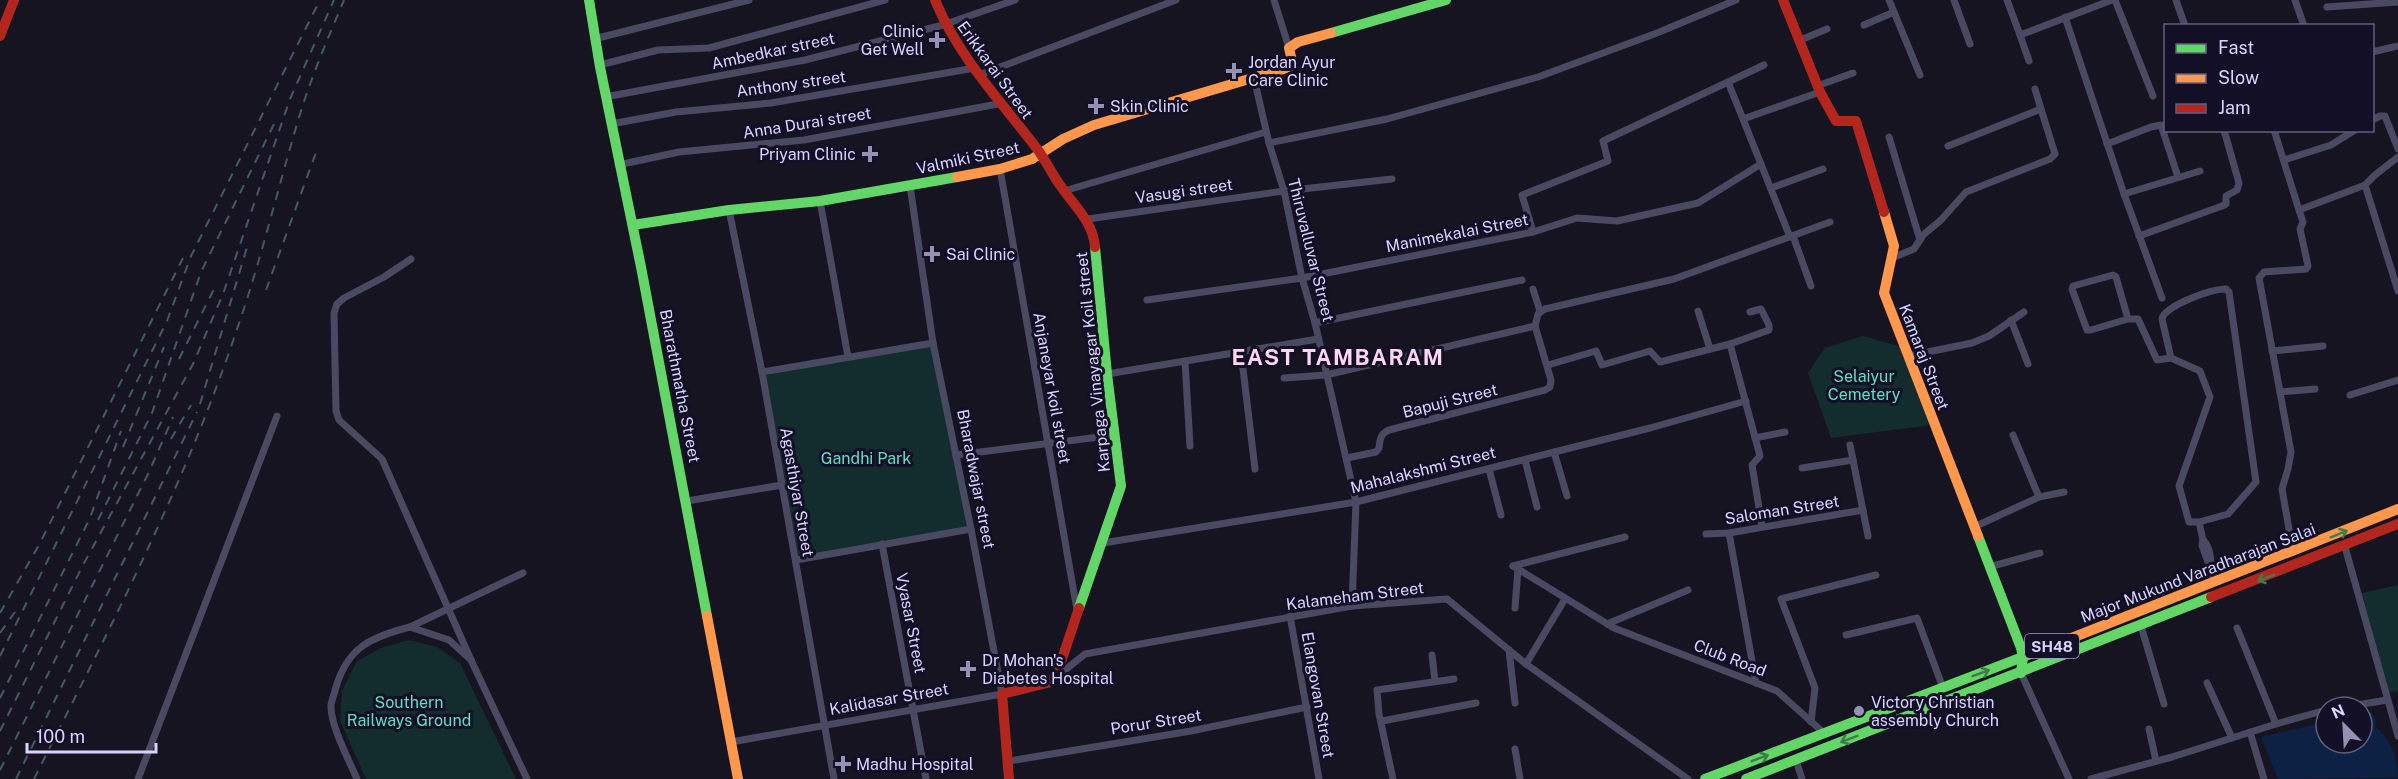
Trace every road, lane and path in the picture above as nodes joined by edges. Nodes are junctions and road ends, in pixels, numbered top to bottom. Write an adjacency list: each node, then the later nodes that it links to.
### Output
1 (14, 0): 30 (street)
2 (589, 0): 31 (street, Bharathmatha Street)
3 (749, 0): 31 (street)
4 (885, 0): 39 (street)
5 (935, 0): 26 (street, Erikkarai Street)
6 (1015, 0): 26 (street, Ambedkar street)
7 (1176, 0): 40 (street, Anthony street)
8 (1274, 0): 35 (street)
9 (1446, 0): 20 (street)
10 (1736, 0): 59 (street)
11 (1783, 0): 32 (street, Kamaraj Street)
12 (1889, 0): 22 (street)
13 (1955, 0): 33 (street)
14 (2007, 0): 29 (street)
15 (2113, 0): 23 (street); 47 (street)
16 (2176, 0): 24 (street)
17 (2295, 0): 25 (street)
18 (2363, 2): 19 (street); 21 (street)
19 (2398, 2)
20 (1413, 4): 35 (street)
21 (2326, 7)
22 (1894, 12): 27 (street); 42 (street)
23 (2066, 17): 29 (street); 60 (street)
24 (2184, 24)
25 (2303, 24)
26 (944, 25): 40 (street, Erikkarai Street); 48 (street, Ambedkar street)
27 (1864, 25)
28 (1827, 29): 32 (street)
29 (2020, 35): 37 (street)
30 (0, 36)
31 (594, 39): 39 (street, Bharathmatha Street)
32 (1798, 41): 46 (street, Kamaraj Street)
33 (1970, 44)
34 (2398, 46): 36 (street)
35 (1289, 48): 43 (street, Valmiki Street)
36 (2374, 52)
37 (2030, 61)
38 (1764, 64): 44 (street)
39 (600, 65): 48 (street, Bharathmatha Street)
40 (977, 72): 49 (street, Erikkarai Street); 53 (street, Anthony street)
41 (1853, 73): 46 (street)
42 (1920, 75)
43 (1254, 78): 54 (street, Thiruvalluvar Street); 63 (street, Valmiki Street)
44 (1728, 82): 51 (street); 85 (street)
45 (2035, 88): 50 (street)
46 (1818, 89): 51 (street); 89 (street, Kamaraj Street)
47 (2153, 96)
48 (605, 97): 53 (street, Bharathmatha Street)
49 (998, 104): 63 (street, Erikkarai Street); 67 (street, Anna Durai street)
50 (2042, 109): 61 (street); 88 (street)
51 (1743, 118): 66 (street)
52 (2374, 119): 62 (street)
53 (611, 124): 67 (street, Bharathmatha Street)
54 (1266, 132): 59 (street, Thiruvalluvar Street); 76 (street)
55 (2225, 132): 86 (street)
56 (2275, 132): 65 (street)
57 (2352, 132): 65 (street)
58 (1888, 137): 88 (street)
59 (1269, 143): 77 (street, Thiruvalluvar Street)
60 (2107, 144): 71 (street); 78 (street)
61 (1948, 146)
62 (2398, 149)
63 (1040, 153): 68 (street, Valmiki Street); 76 (street, Karpaga Vinayagar Koil street)
64 (2398, 157): 73 (street)
65 (2284, 160): 81 (street)
66 (1761, 164): 75 (street); 85 (street, Manimekalai Street)
67 (618, 165): 84 (street, Bharathmatha Street)
68 (1000, 169): 74 (street, Valmiki Street); 133 (street, Anjaneyar koil street)
69 (1823, 169): 75 (street)
70 (2199, 171): 71 (street)
71 (2178, 177): 78 (street)
72 (1392, 179): 77 (street, Vasugi street)
73 (2365, 185): 81 (street); 95 (street)
74 (910, 186): 79 (street, Valmiki Street); 107 (street, Bharadwajar street)
75 (1771, 188): 87 (street)
76 (1064, 191): 82 (street, Karpaga Vinayagar Koil street)
77 (1284, 191): 82 (street, Vasugi street); 91 (street, Thiruvalluvar Street)
78 (2124, 195): 86 (street)
79 (820, 201): 80 (street, Valmiki Street); 114 (street)
80 (729, 210): 84 (street, Valmiki Street); 119 (street, Agasthiyar Street)
81 (2299, 210): 111 (street)
82 (1088, 219): 120 (street, Karpaga Vinayagar Koil street)
83 (1830, 222): 87 (street)
84 (633, 225): 148 (street, Bharathmatha Street)
85 (1533, 232): 91 (street, Manimekalai Street)
86 (2139, 236): 96 (street)
87 (1791, 237): 93 (street); 98 (street)
88 (1920, 240): 89 (street)
89 (1892, 258): 113 (street, Kamaraj Street)
90 (411, 259): 177 (street)
91 (1302, 278): 97 (street, Manimekalai Street); 104 (street, Thiruvalluvar Street)
92 (1522, 280): 104 (street)
93 (1811, 286)
94 (1533, 289): 98 (street)
95 (2398, 291)
96 (2162, 298)
97 (1147, 300)
98 (1540, 311): 105 (street)
99 (1698, 311): 110 (street)
100 (1750, 312): 108 (street)
101 (2024, 312): 103 (street)
102 (2128, 319): 102 (street); 115 (street)
103 (2011, 320): 113 (street); 117 (street)
104 (1315, 323): 106 (street, Thiruvalluvar Street)
105 (1534, 326): 118 (street); 121 (street)
106 (1318, 339): 112 (street); 121 (street, Thiruvalluvar Street)
107 (933, 344): 114 (street); 137 (street, Bharadwajar street)
108 (1730, 344): 110 (street); 127 (street)
109 (2323, 346): 111 (street)
110 (1710, 349): 118 (street)
111 (2272, 351): 125 (street)
112 (1240, 352): 116 (street); 143 (street)
113 (1908, 356): 157 (street, Kamaraj Street)
114 (848, 357): 119 (street)
115 (2171, 358): 154 (street); 154 (street)
116 (1185, 361): 120 (street); 135 (street)
117 (2028, 364)
118 (1548, 365): 138 (street, Bapuji Street)
119 (762, 372): 144 (street, Agasthiyar Street)
120 (1107, 374): 130 (street, Karpaga Vinayagar Koil street)
121 (1326, 375): 122 (street); 138 (street, Thiruvalluvar Street)
122 (1284, 378)
123 (2398, 380): 126 (street)
124 (2315, 389): 125 (street)
125 (2280, 392): 166 (street)
126 (2350, 395)
127 (1746, 401): 132 (street); 136 (street, Mahalakshmi Street)
128 (277, 416): 222 (street)
129 (1785, 432): 132 (street)
130 (1115, 435): 133 (street); 163 (street, Karpaga Vinayagar Koil street)
131 (2013, 435): 147 (street)
132 (1755, 438): 156 (street)
133 (1047, 443): 137 (street); 179 (street, Anjaneyar koil street)
134 (1851, 445): 140 (street)
135 (1190, 446)
136 (1554, 452): 139 (street, Mahalakshmi Street); 146 (street)
137 (956, 455): 158 (street, Bharadwajar street)
138 (1347, 458): 149 (street, Thiruvalluvar Street)
139 (1525, 460): 141 (street, Mahalakshmi Street); 150 (street)
140 (1853, 460): 142 (street); 151 (street)
141 (1489, 468): 149 (street, Mahalakshmi Street); 153 (street)
142 (1802, 468)
143 (1255, 469)
144 (782, 485): 148 (street); 168 (street, Agasthiyar Street)
145 (2064, 492): 147 (street)
146 (1567, 496)
147 (2039, 497): 157 (street)
148 (687, 501): 216 (street, Bharathmatha Street)
149 (1356, 502): 163 (street, Mahalakshmi Street); 176 (street, Thiruvalluvar Street)
150 (1537, 507)
151 (1863, 510): 156 (street, Saloman Street); 161 (street)
152 (2398, 510): 166 (street, Major Mukund Varadharajan Salai / SH48, one-way to 152)
153 (1501, 515)
154 (2199, 522): 173 (street)
155 (2398, 524): 165 (street, Major Mukund Varadharajan Salai / SH48)
156 (1762, 526): 159 (street, Saloman Street)
157 (1974, 527): 170 (street, Kamaraj Street)
158 (972, 529): 164 (street); 198 (street, Bharadwajar street)
159 (1729, 533): 160 (street, Saloman Street); 195 (street)
160 (1706, 534)
161 (1868, 536)
162 (1625, 537): 169 (street)
163 (1103, 543): 179 (street, Karpaga Vinayagar Koil street)
164 (882, 544): 168 (street); 205 (street, Vyasar Street)
165 (2345, 546): 182 (street, Major Mukund Varadharajan Salai / SH48, one-way to 182); 199 (street)
166 (2293, 552): 173 (street, Major Mukund Varadharajan Salai / SH48)
167 (2040, 553): 170 (street)
168 (796, 560): 210 (street, Agasthiyar Street)
169 (1516, 567): 175 (street, Club Road); 178 (street)
170 (1989, 567): 188 (street, Kamaraj Street)
171 (523, 573): 177 (street)
172 (1876, 575): 208 (street)
173 (2215, 582): 188 (street, Major Mukund Varadharajan Salai / SH48)
174 (1688, 590): 181 (street)
175 (1564, 598): 181 (street, Club Road); 190 (street)
176 (1352, 606): 180 (street, Kalameham Street); 186 (street, Kalameham Street)
177 (449, 608): 183 (street); 189 (street)
178 (1515, 608)
179 (1077, 613): 194 (street, Karpaga Vinayagar Koil street)
180 (1290, 616): 194 (street, Kalameham Street); 204 (street, Elangovan Street)
181 (1610, 626): 195 (street, Club Road)
182 (2141, 626): 191 (street, Major Mukund Varadharajan Salai / SH48); 203 (street)
183 (410, 627): 189 (street); 223 (street)
184 (2236, 628): 209 (street)
185 (1846, 635): 197 (street)
186 (1509, 650): 190 (street, Kalameham Street); 202 (street)
187 (1432, 655): 193 (street)
188 (2023, 657): 191 (street, Kamaraj Street); 197 (street, Major Mukund Varadharajan Salai / SH48, one-way to 188)
189 (471, 660): 224 (street)
190 (1526, 664): 232 (street, Kalameham Street)
191 (2021, 673): 218 (street, Major Mukund Varadharajan Salai / SH48, one-way to 218); 236 (street)
192 (1454, 679): 193 (street)
193 (1435, 681): 207 (street)
194 (1051, 682): 198 (street, Kalidasar Street)
195 (1756, 683): 208 (street, Club Road)
196 (2207, 683): 215 (street)
197 (1944, 688): 213 (street, Major Mukund Varadharajan Salai / SH48)
198 (1002, 694): 205 (street, Kalidasar Street); 219 (street, Bharadwajar street)
199 (2387, 700): 200 (street); 214 (street)
200 (2374, 702)
201 (1476, 703): 207 (street)
202 (1515, 703)
203 (2164, 704)
204 (1307, 707): 219 (street, Porur Street); 229 (street, Elangovan Street)
205 (914, 710): 210 (street, Kalidasar Street); 227 (street, Vyasar Street)
206 (2314, 713): 209 (street)
207 (1382, 721): 230 (street)
208 (1811, 722): 213 (street, Club Road)
209 (2276, 724): 212 (street)
210 (825, 726): 216 (street, Kalidasar Street); 226 (street, Agasthiyar Street)
211 (2148, 729): 220 (street)
212 (2250, 732): 215 (street); 238 (street)
213 (1824, 733): 233 (street, Major Mukund Varadharajan Salai / SH48, one-way to 213)
214 (2398, 736)
215 (2232, 738): 220 (street)
216 (731, 742): 225 (street, Bharathmatha Street)
217 (1515, 749): 231 (street)
218 (1796, 760): 221 (street, Major Mukund Varadharajan Salai / SH48); 235 (street)
219 (1009, 761): 228 (street, Bharadwajar street)
220 (2156, 761): 237 (street)
221 (1762, 776): 234 (street, Major Mukund Varadharajan Salai / SH48)
222 (138, 779)
223 (357, 779)
224 (526, 779)
225 (738, 779)
226 (834, 779)
227 (926, 779)
228 (1010, 779)
229 (1319, 779)
230 (1393, 779)
231 (1520, 779)
232 (1688, 779)
233 (1706, 779)
234 (1746, 779)
235 (1802, 779)
236 (2069, 779)
237 (2091, 779)
238 (2264, 779)

